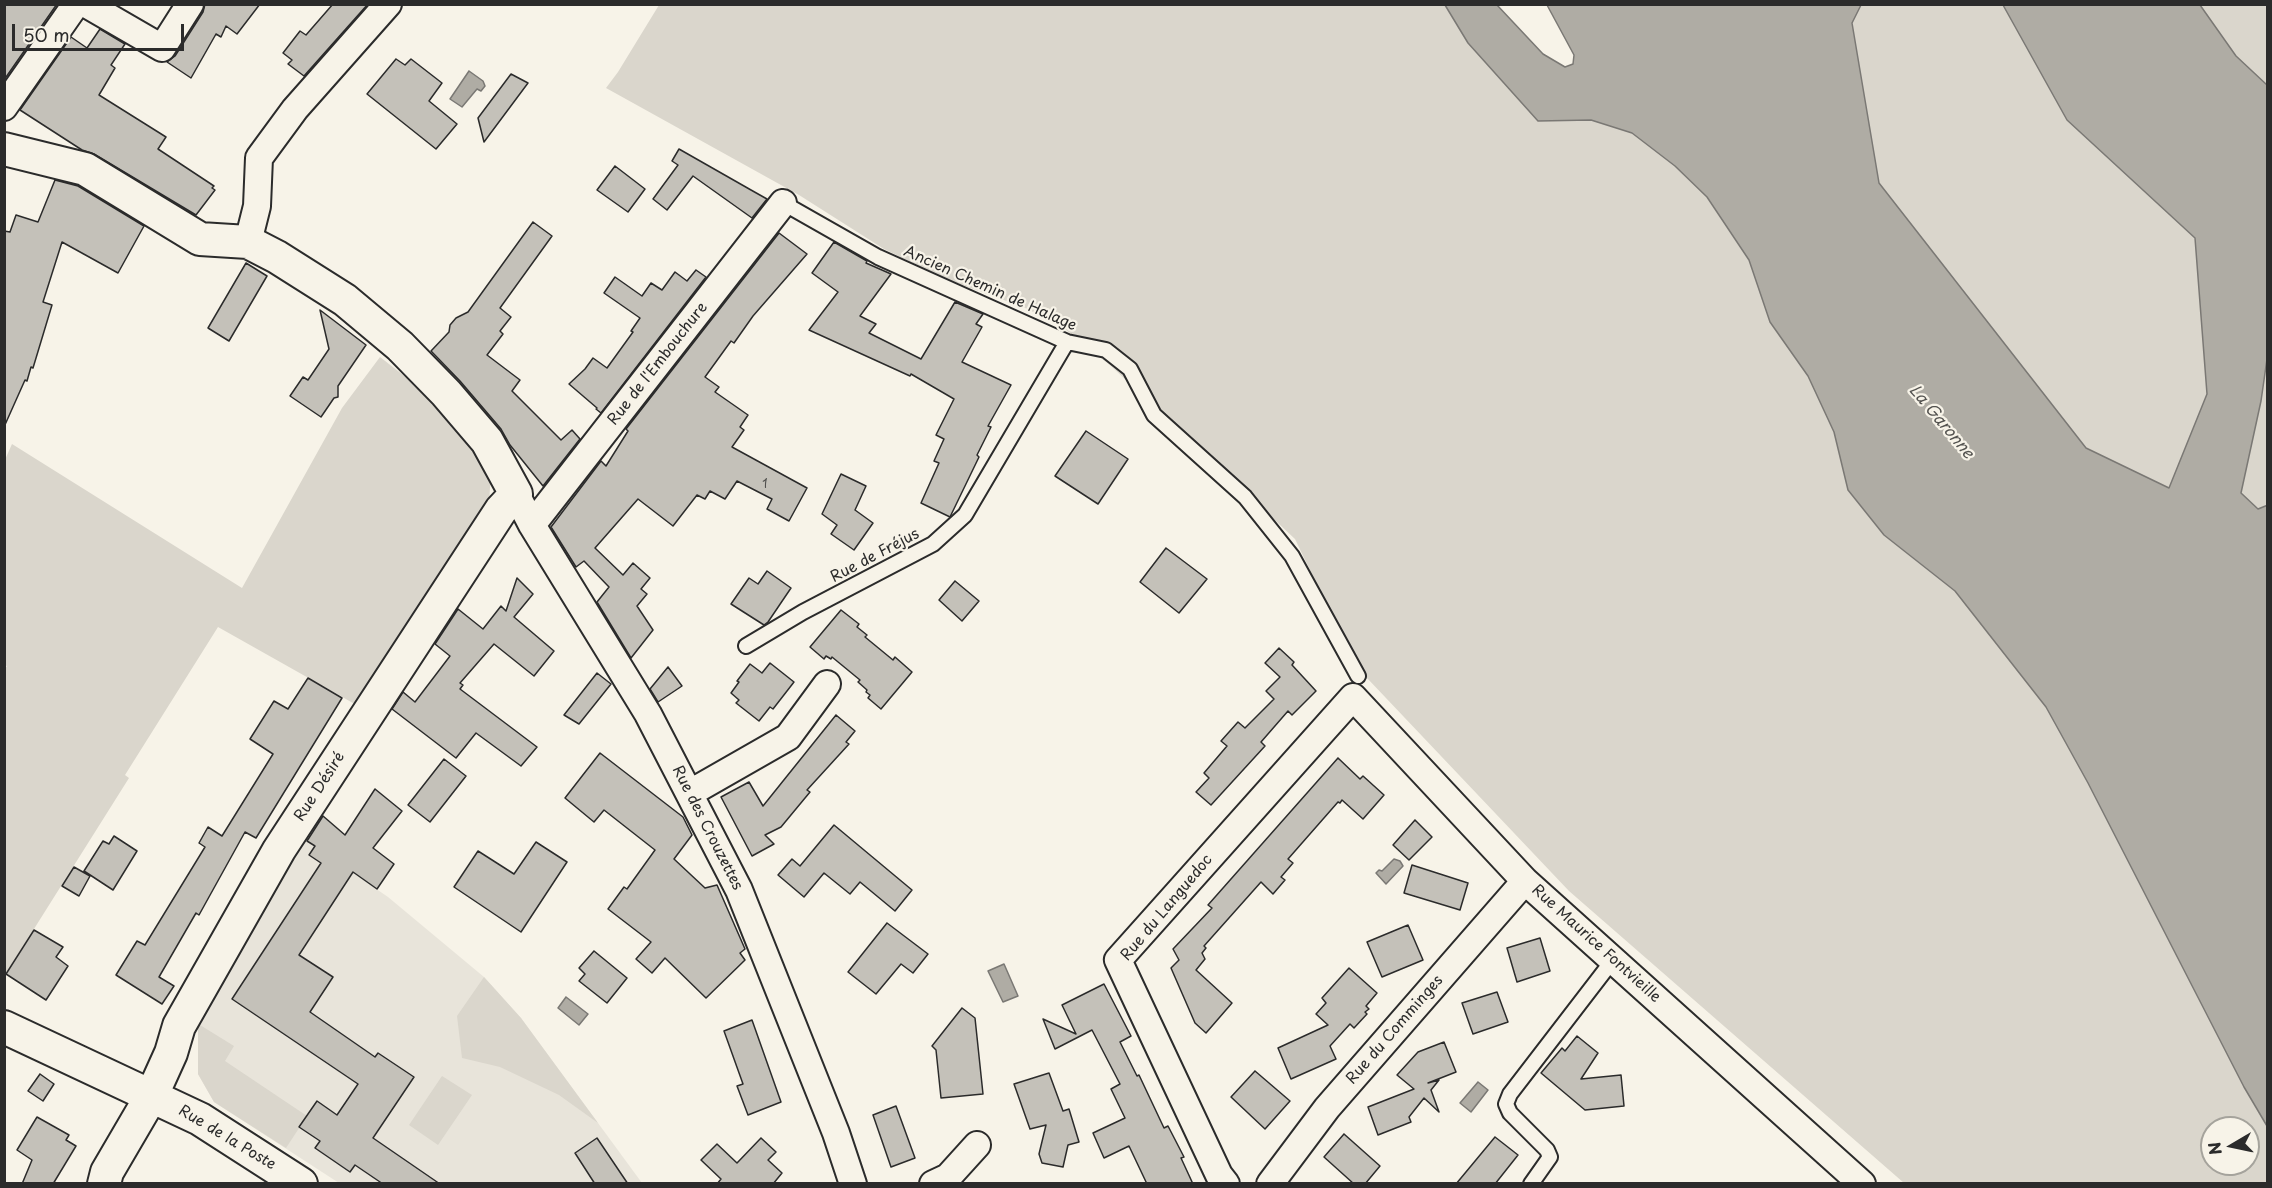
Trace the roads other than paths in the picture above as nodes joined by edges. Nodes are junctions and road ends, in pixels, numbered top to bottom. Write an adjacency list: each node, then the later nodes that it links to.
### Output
1 (76, 4): 6 (street)
2 (86, 4): 5 (street)
3 (190, 4): 5 (street)
4 (388, 4): 9 (street)
5 (114, 12)
6 (4, 107)
7 (4, 149): 9 (street)
8 (783, 203): 10 (lane, Ancien Chemin de Halage); 12 (street, Rue de l'Embouchure)
9 (248, 242): 11 (street)
10 (1067, 342): 13 (lane, Rue de Fréjus); 15 (lane, Ancien Chemin de Halage)
11 (516, 494): 12 (street, Rue des Crouzettes); 20 (street, Rue Désiré)
12 (532, 525): 16 (street, Rue des Crouzettes)
13 (746, 646)
14 (827, 684): 16 (street)
15 (1355, 687): 17 (street, Rue Maurice Fontvieille); 28 (street, Rue du Languedoc)
16 (690, 793): 26 (street, Rue des Crouzettes)
17 (1525, 881): 18 (street, Rue Maurice Fontvieille); 22 (street, Rue du Comminges)
18 (1613, 960): 23 (street, Rue Maurice Fontvieille); 29 (lane)
19 (4, 1027): 20 (street, Rue de la Poste)
20 (152, 1095): 24 (street, Rue Désiré); 25 (street, Rue de la Poste)
21 (977, 1145): 27 (street)
22 (1281, 1180)
23 (1855, 1181)
24 (104, 1184)
25 (301, 1184)
26 (853, 1184)
27 (933, 1184)
28 (1226, 1184)
29 (1531, 1184)

